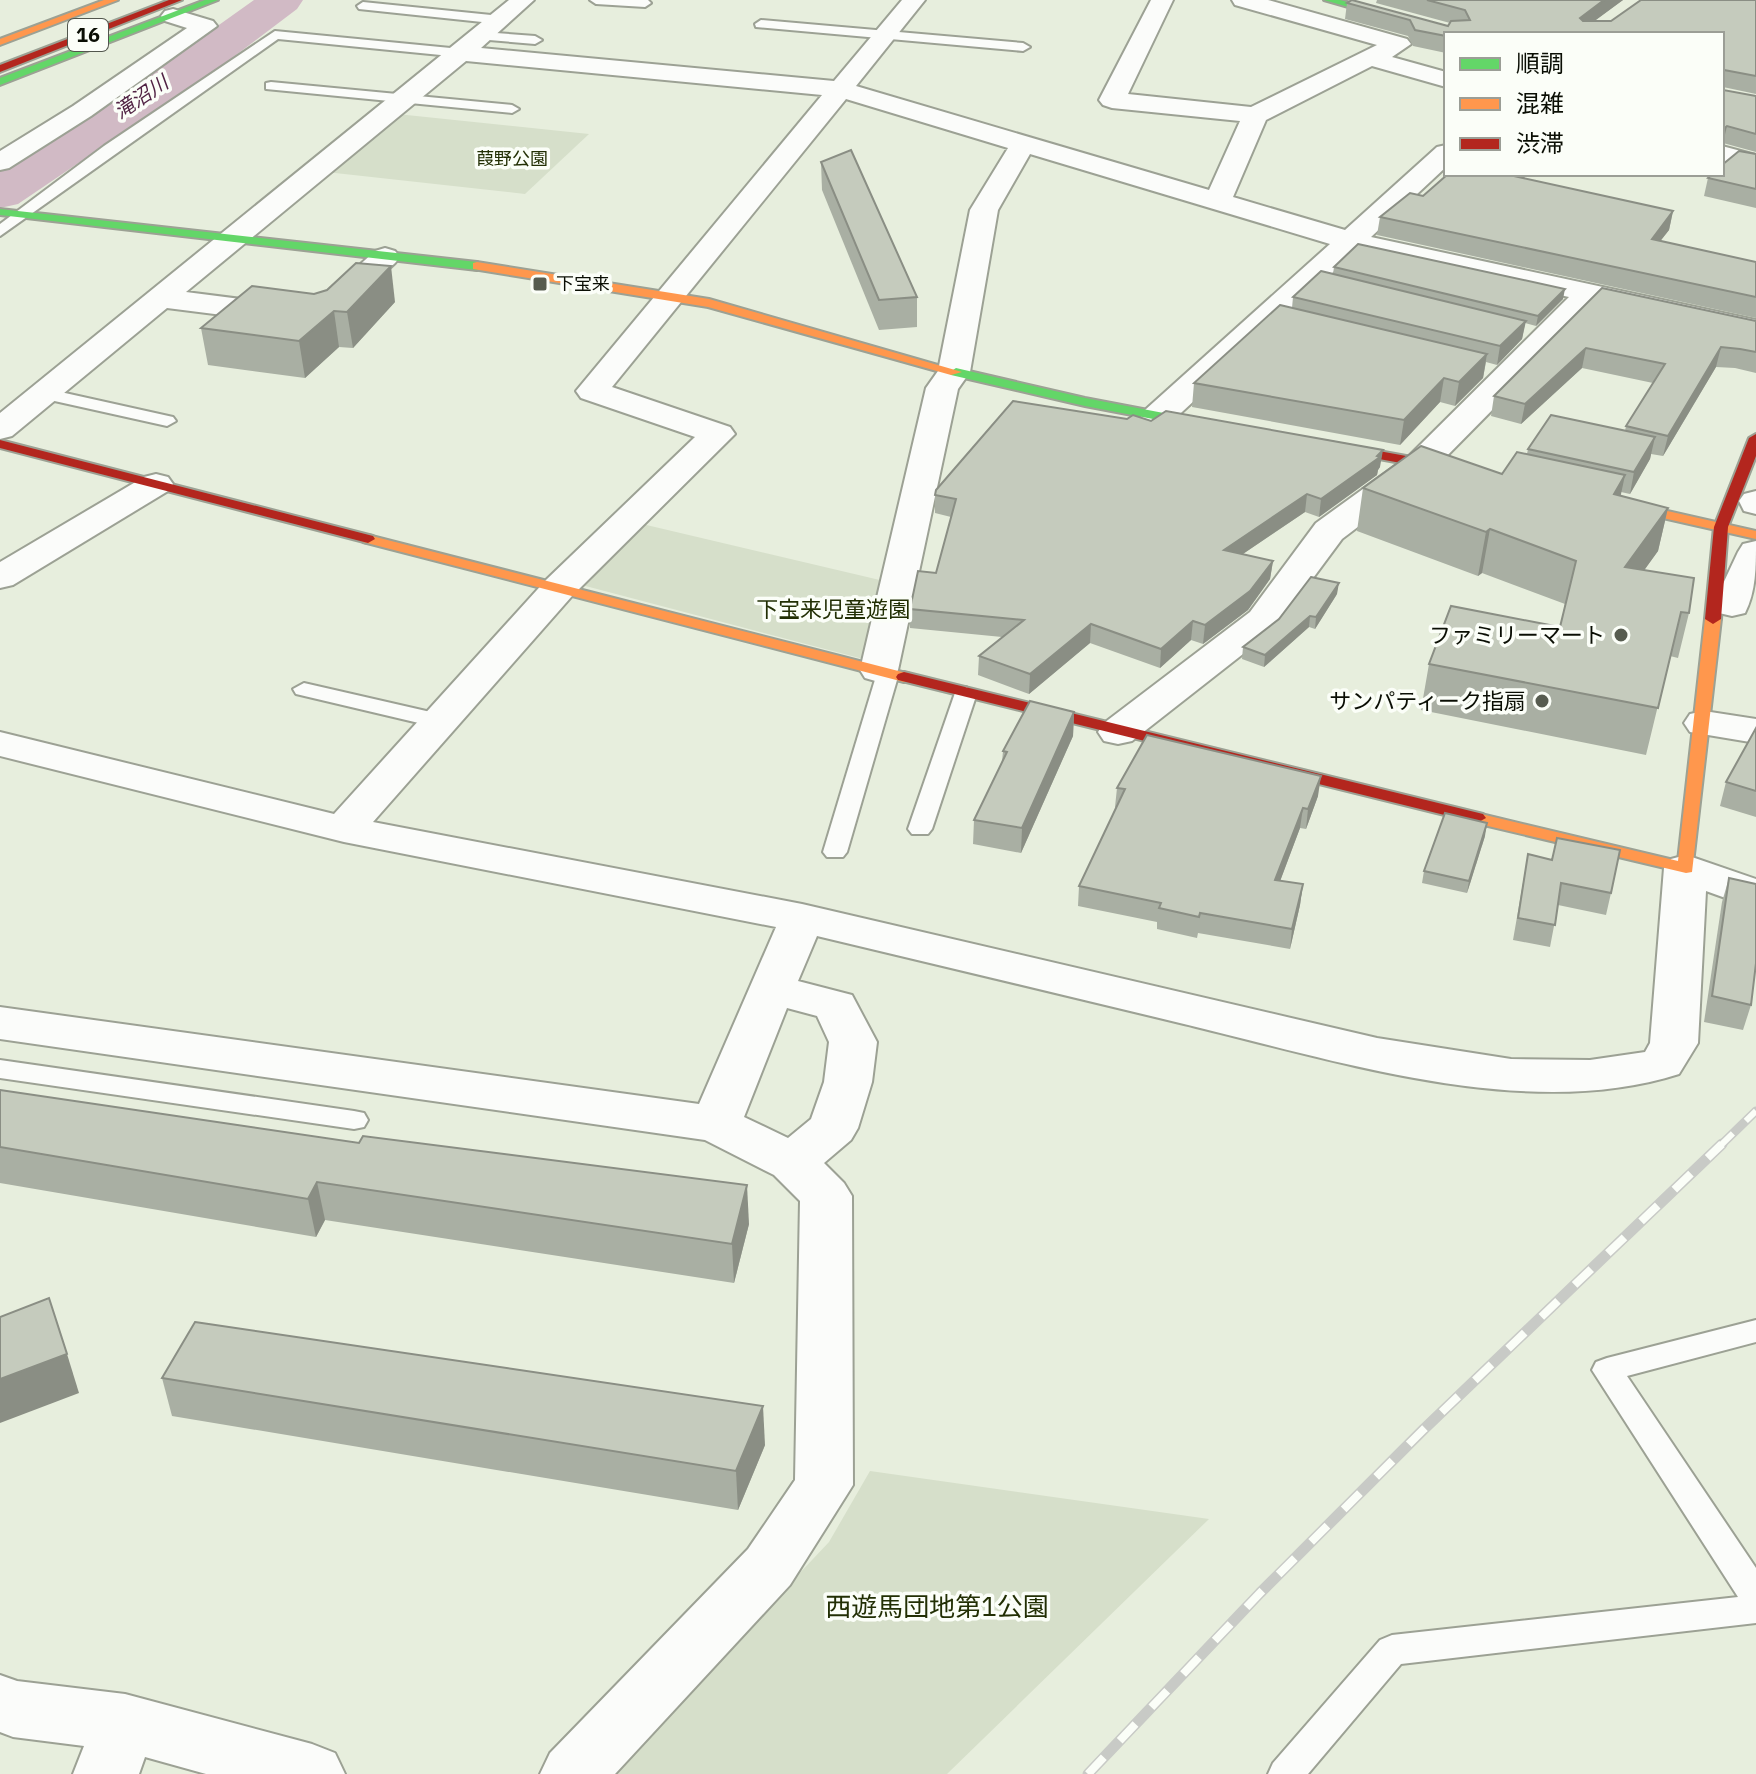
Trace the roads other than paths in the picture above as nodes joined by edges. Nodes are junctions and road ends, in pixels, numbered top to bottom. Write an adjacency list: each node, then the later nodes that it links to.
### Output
1 (113, 0): 18 (main road)
2 (142, 0): 20 (main road, 16)
3 (213, 0): 12 (main road)
4 (523, 0): 16 (street)
5 (596, 0): 10 (lane)
6 (914, 0): 15 (street)
7 (1162, 0): 30 (street)
8 (1243, 0): 21 (street)
9 (1329, 0): 14 (main road)
10 (645, 3)
11 (363, 6): 16 (lane)
12 (175, 8): 22 (main road, 16); 24 (main road); 28 (street)
13 (761, 24): 15 (lane)
14 (1447, 32)
15 (884, 35): 19 (lane); 26 (street)
16 (481, 36): 17 (lane); 26 (street); 27 (street); 38 (lane)
17 (535, 40)
18 (0, 42)
19 (1023, 47)
20 (0, 54)
21 (1373, 59): 23 (street); 30 (street)
22 (0, 69)
23 (1444, 79)
24 (0, 82)
25 (271, 86): 27 (lane)
26 (839, 89): 32 (street); 44 (street)
27 (407, 98): 29 (lane); 40 (street)
28 (89, 106): 31 (street); 35 (street)
29 (512, 109)
30 (1255, 115): 37 (street)
31 (0, 136)
32 (1023, 144): 37 (street); 47 (street)
33 (1444, 155): 41 (street)
34 (1724, 155): 36 (street)
35 (0, 162)
36 (1756, 163)
37 (1218, 201): 41 (street)
38 (10, 213): 39 (lane); 40 (main road)
39 (0, 231)
40 (232, 239): 42 (main road); 45 (street)
41 (1350, 241): 43 (street); 49 (street)
42 (385, 257): 44 (main road); 45 (street)
43 (1591, 293): 46 (street); 56 (street)
44 (675, 296): 47 (main road); 64 (street)
45 (160, 298): 48 (street)
46 (1756, 329)
47 (954, 372): 49 (main road); 66 (street)
48 (47, 394): 50 (lane); 51 (street)
49 (1157, 417): 52 (main road)
50 (167, 421)
51 (0, 429)
52 (1235, 430)
53 (1313, 443): 56 (main road)
54 (0, 444): 58 (main road)
55 (1753, 452): 60 (main road)
56 (1422, 462): 57 (main road); 72 (street)
57 (1478, 474)
58 (156, 484): 63 (street); 64 (main road)
59 (1592, 498): 60 (main road)
60 (1721, 527): 61 (main road); 65 (main road)
61 (1756, 535)
62 (1756, 552): 65 (street)
63 (0, 577)
64 (559, 588): 66 (main road); 69 (street)
65 (1740, 599): 70 (main road)
66 (884, 671): 68 (main road); 76 (lane)
67 (304, 689): 69 (lane)
68 (966, 693): 72 (main road); 75 (lane)
69 (440, 721): 74 (street)
70 (1704, 723): 71 (street); 77 (main road)
71 (1756, 731)
72 (1118, 732): 77 (main road)
73 (0, 744): 74 (street)
74 (344, 829): 79 (street)
75 (920, 829)
76 (835, 852)
77 (1686, 868): 78 (street); 79 (street)
78 (1756, 895)
79 (802, 918): 80 (street)
80 (771, 989): 84 (street); 85 (street)
81 (0, 1023): 84 (street)
82 (0, 1069): 83 (lane)
83 (354, 1120)
84 (716, 1124): 85 (street)
85 (792, 1162): 92 (street)
86 (1756, 1331): 87 (lane)
87 (1756, 1596)
88 (1756, 1609): 93 (lane)
89 (0, 1703): 90 (street)
90 (116, 1748): 91 (street)
91 (312, 1774)
92 (573, 1774)
93 (1286, 1774)

